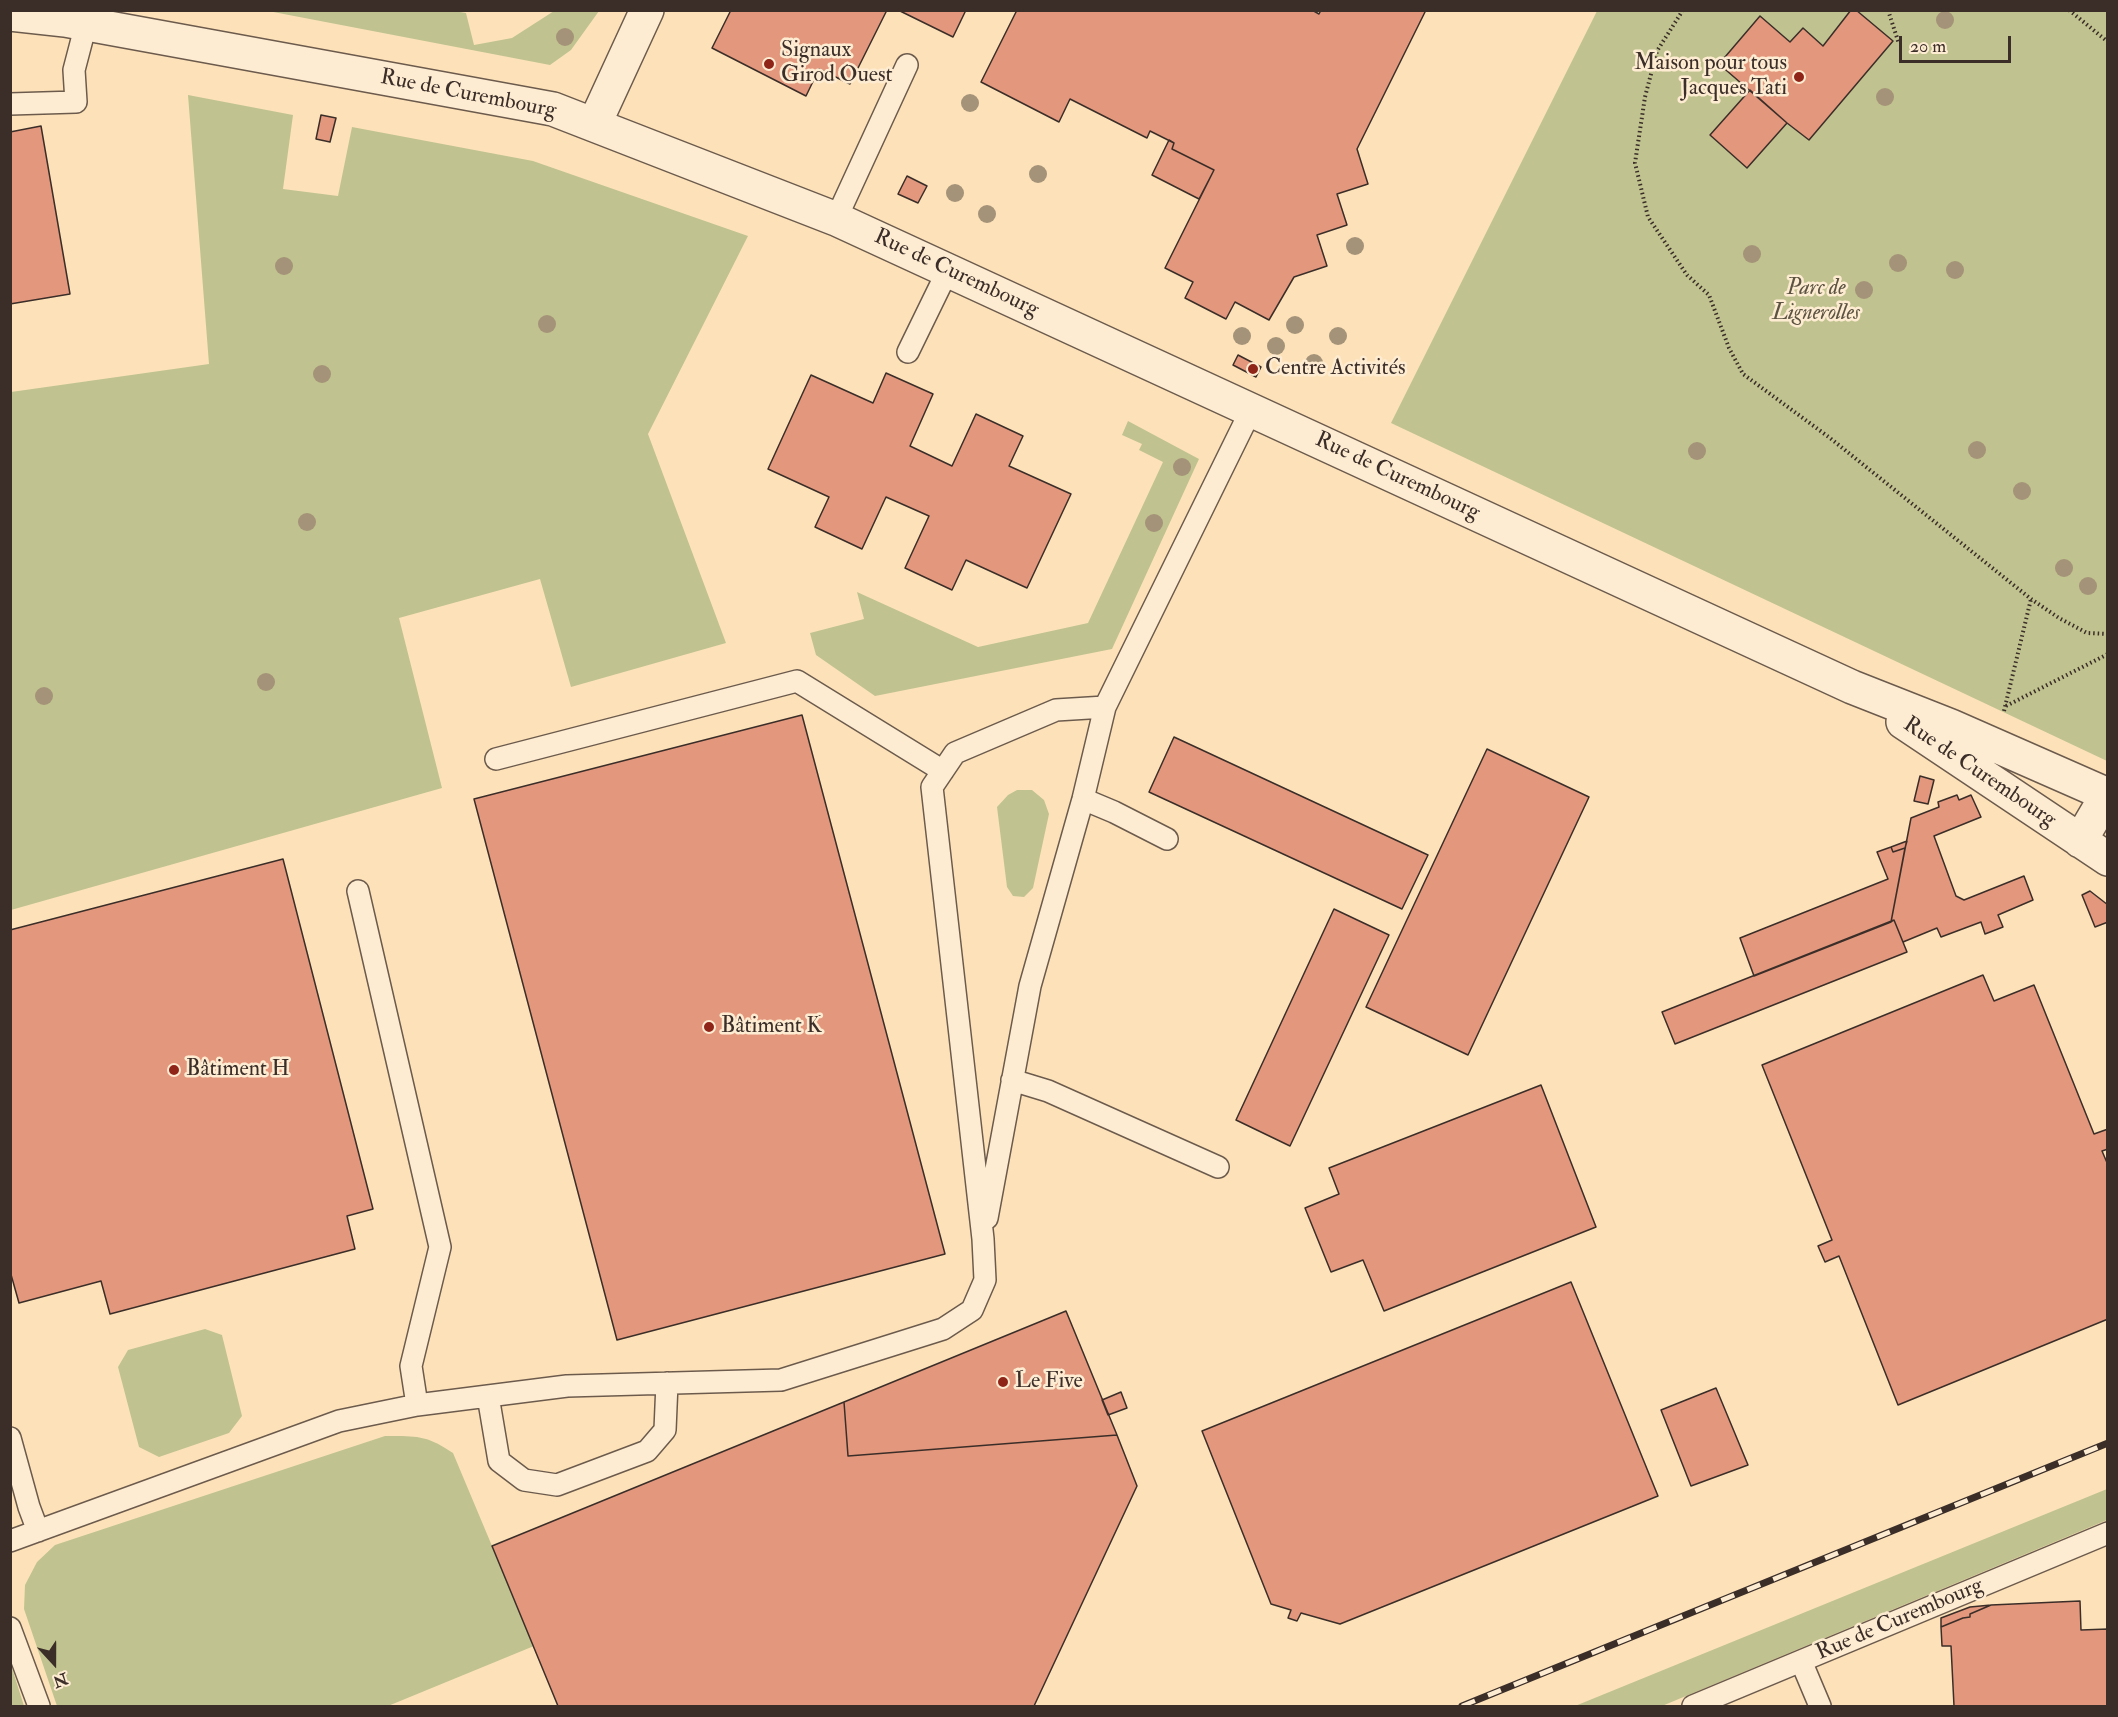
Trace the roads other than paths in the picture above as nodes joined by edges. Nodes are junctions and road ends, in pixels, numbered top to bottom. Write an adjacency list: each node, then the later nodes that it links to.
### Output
1 (647, 10): 6 (street)
2 (10, 14): 3 (street, Rue de Curembourg)
3 (86, 24): 5 (lane); 6 (street, Rue de Curembourg)
4 (907, 65): 7 (lane)
5 (10, 104)
6 (594, 125): 7 (street, Rue de Curembourg)
7 (836, 219): 8 (street, Rue de Curembourg)
8 (948, 270): 9 (lane); 10 (street, Rue de Curembourg)
9 (908, 352)
10 (1251, 410): 11 (street, Rue de Curembourg); 12 (lane)
11 (1852, 687): 15 (street, Rue de Curembourg); 18 (street, Rue de Curembourg)
12 (1105, 707): 14 (lane); 16 (lane)
13 (496, 759): 14 (lane)
14 (943, 771): 23 (lane)
15 (2107, 795): 18 (street)
16 (1083, 799): 17 (lane); 21 (lane)
17 (1167, 839)
18 (2080, 841): 19 (street, Rue de Curembourg)
19 (2108, 860)
20 (358, 891): 26 (lane)
21 (1012, 1080): 22 (lane); 23 (lane)
22 (1218, 1167)
23 (983, 1239): 24 (lane)
24 (667, 1383): 25 (lane); 25 (lane)
25 (488, 1396): 26 (lane)
26 (417, 1405): 28 (lane)
27 (10, 1438): 28 (lane)
28 (38, 1531): 30 (lane)
29 (2108, 1533): 32 (lane, Rue de Curembourg)
30 (10, 1541)
31 (10, 1628): 33 (lane)
32 (1801, 1661): 34 (lane, Rue de Curembourg); 35 (lane)
33 (39, 1707)
34 (1693, 1707)
35 (1820, 1707)

